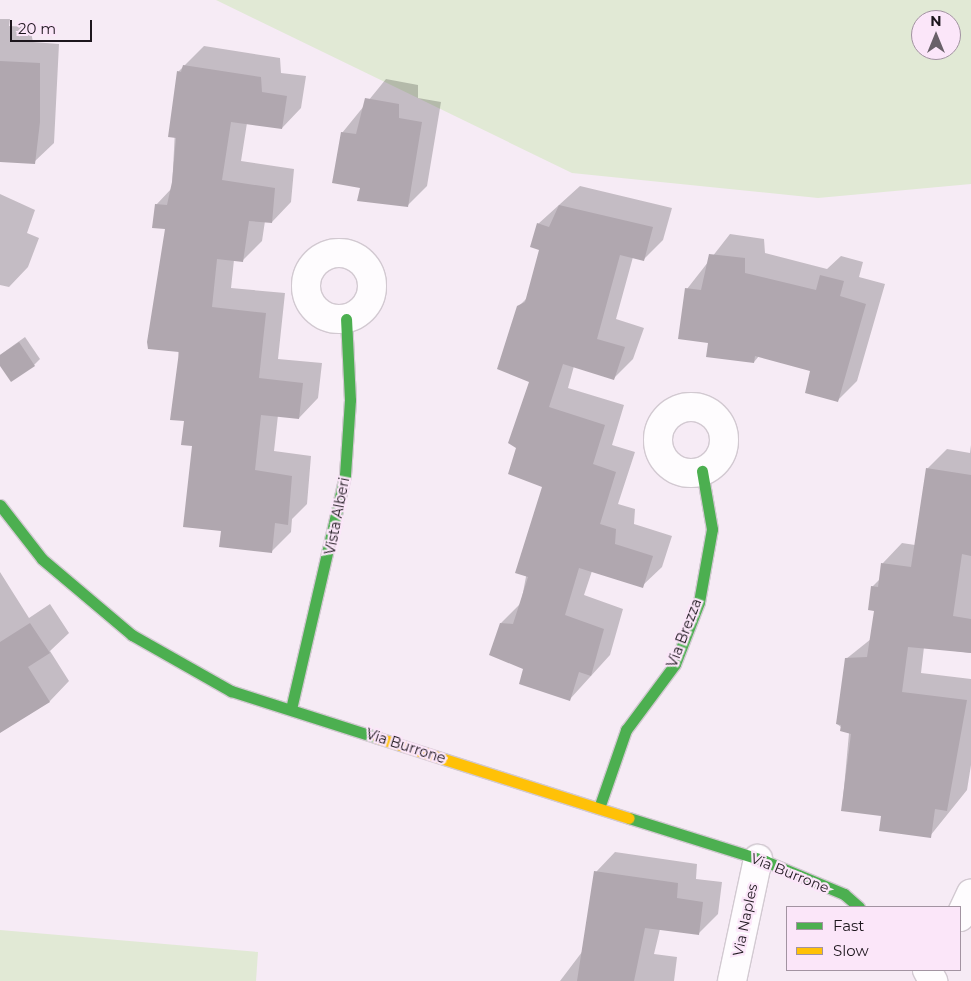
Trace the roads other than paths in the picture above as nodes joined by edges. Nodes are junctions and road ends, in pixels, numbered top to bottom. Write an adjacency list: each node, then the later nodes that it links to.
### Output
1 (346, 319): 4 (street, Vista Alberi)
2 (702, 471): 5 (street, Via Brezza)
3 (0, 505): 4 (street, Via Burrone)
4 (291, 709): 5 (street, Via Burrone)
5 (599, 808): 6 (street, Via Burrone)
6 (758, 859): 8 (street, Via Burrone); 10 (street, Via Naples)
7 (971, 893): 9 (street)
8 (858, 906)
9 (961, 914)
10 (732, 981)

